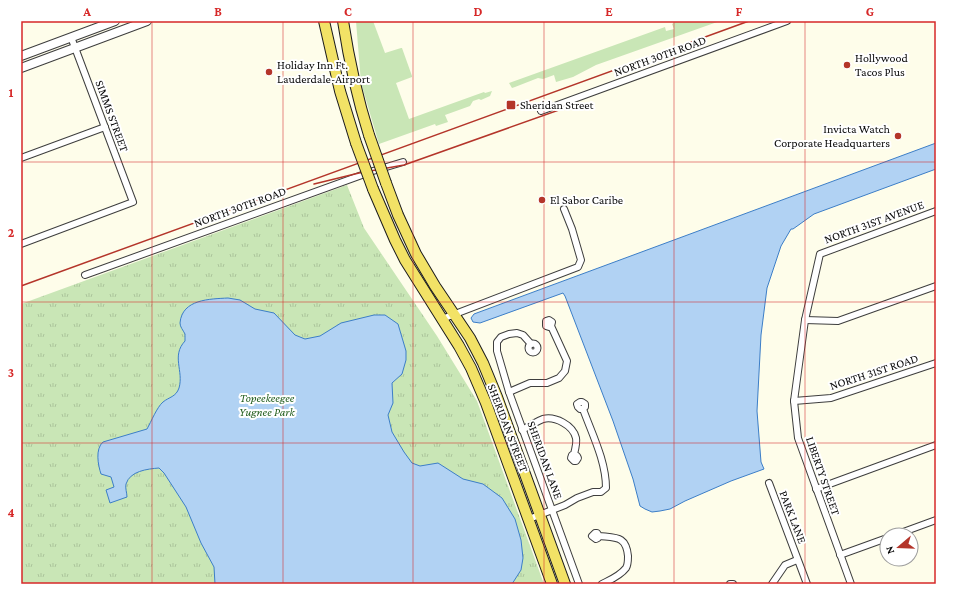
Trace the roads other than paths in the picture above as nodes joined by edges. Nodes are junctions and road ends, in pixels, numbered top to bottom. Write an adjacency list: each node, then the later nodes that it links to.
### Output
1 (115, 21): 6 (street)
2 (147, 21): 7 (street)
3 (324, 21): 21 (main road, SHERIDAN STREET, bridge)
4 (343, 21): 20 (main road, SHERIDAN STREET, bridge)
5 (787, 21): 10 (street, NORTH 30TH ROAD)
6 (71, 37): 7 (street, SIMMS STREET); 8 (street)
7 (75, 48): 9 (street); 11 (street, SIMMS STREET)
8 (21, 56)
9 (21, 68)
10 (541, 111)
11 (105, 127): 12 (street); 16 (street, SIMMS STREET)
12 (21, 158)
13 (403, 162): 18 (street, NORTH 30TH ROAD)
14 (564, 209): 20 (street)
15 (936, 211): 17 (street, NORTH 31ST AVENUE)
16 (21, 244)
17 (820, 254): 22 (street, LIBERTY STREET)
18 (85, 275)
19 (936, 286): 22 (street)
20 (454, 314): 21 (street); 35 (main road, SHERIDAN STREET)
21 (442, 319): 36 (main road, SHERIDAN STREET)
22 (805, 320): 27 (street, LIBERTY STREET)
23 (551, 326): 26 (street)
24 (531, 344): 26 (street, SHERIDAN LANE)
25 (936, 363): 27 (street, NORTH 31ST ROAD)
26 (509, 392): 29 (street, SHERIDAN LANE)
27 (794, 401): 33 (street, LIBERTY STREET)
28 (583, 409): 34 (street)
29 (522, 430): 31 (street); 34 (street, SHERIDAN LANE)
30 (936, 445): 33 (street)
31 (574, 454)
32 (768, 483): 42 (street, PARK LANE)
33 (816, 489): 41 (street, LIBERTY STREET)
34 (552, 511): 35 (street); 45 (street, SHERIDAN LANE)
35 (540, 515): 36 (street); 44 (main road, SHERIDAN STREET)
36 (528, 519): 43 (main road, SHERIDAN STREET)
37 (936, 520): 38 (street)
38 (917, 527)
39 (599, 536): 46 (street)
40 (879, 541): 41 (street)
41 (840, 555): 49 (street, LIBERTY STREET)
42 (797, 560): 47 (street, PARK LANE); 48 (street, PARK LANE)
43 (552, 584)
44 (565, 584)
45 (579, 584)
46 (602, 584)
47 (772, 584)
48 (807, 584)
49 (851, 584)

